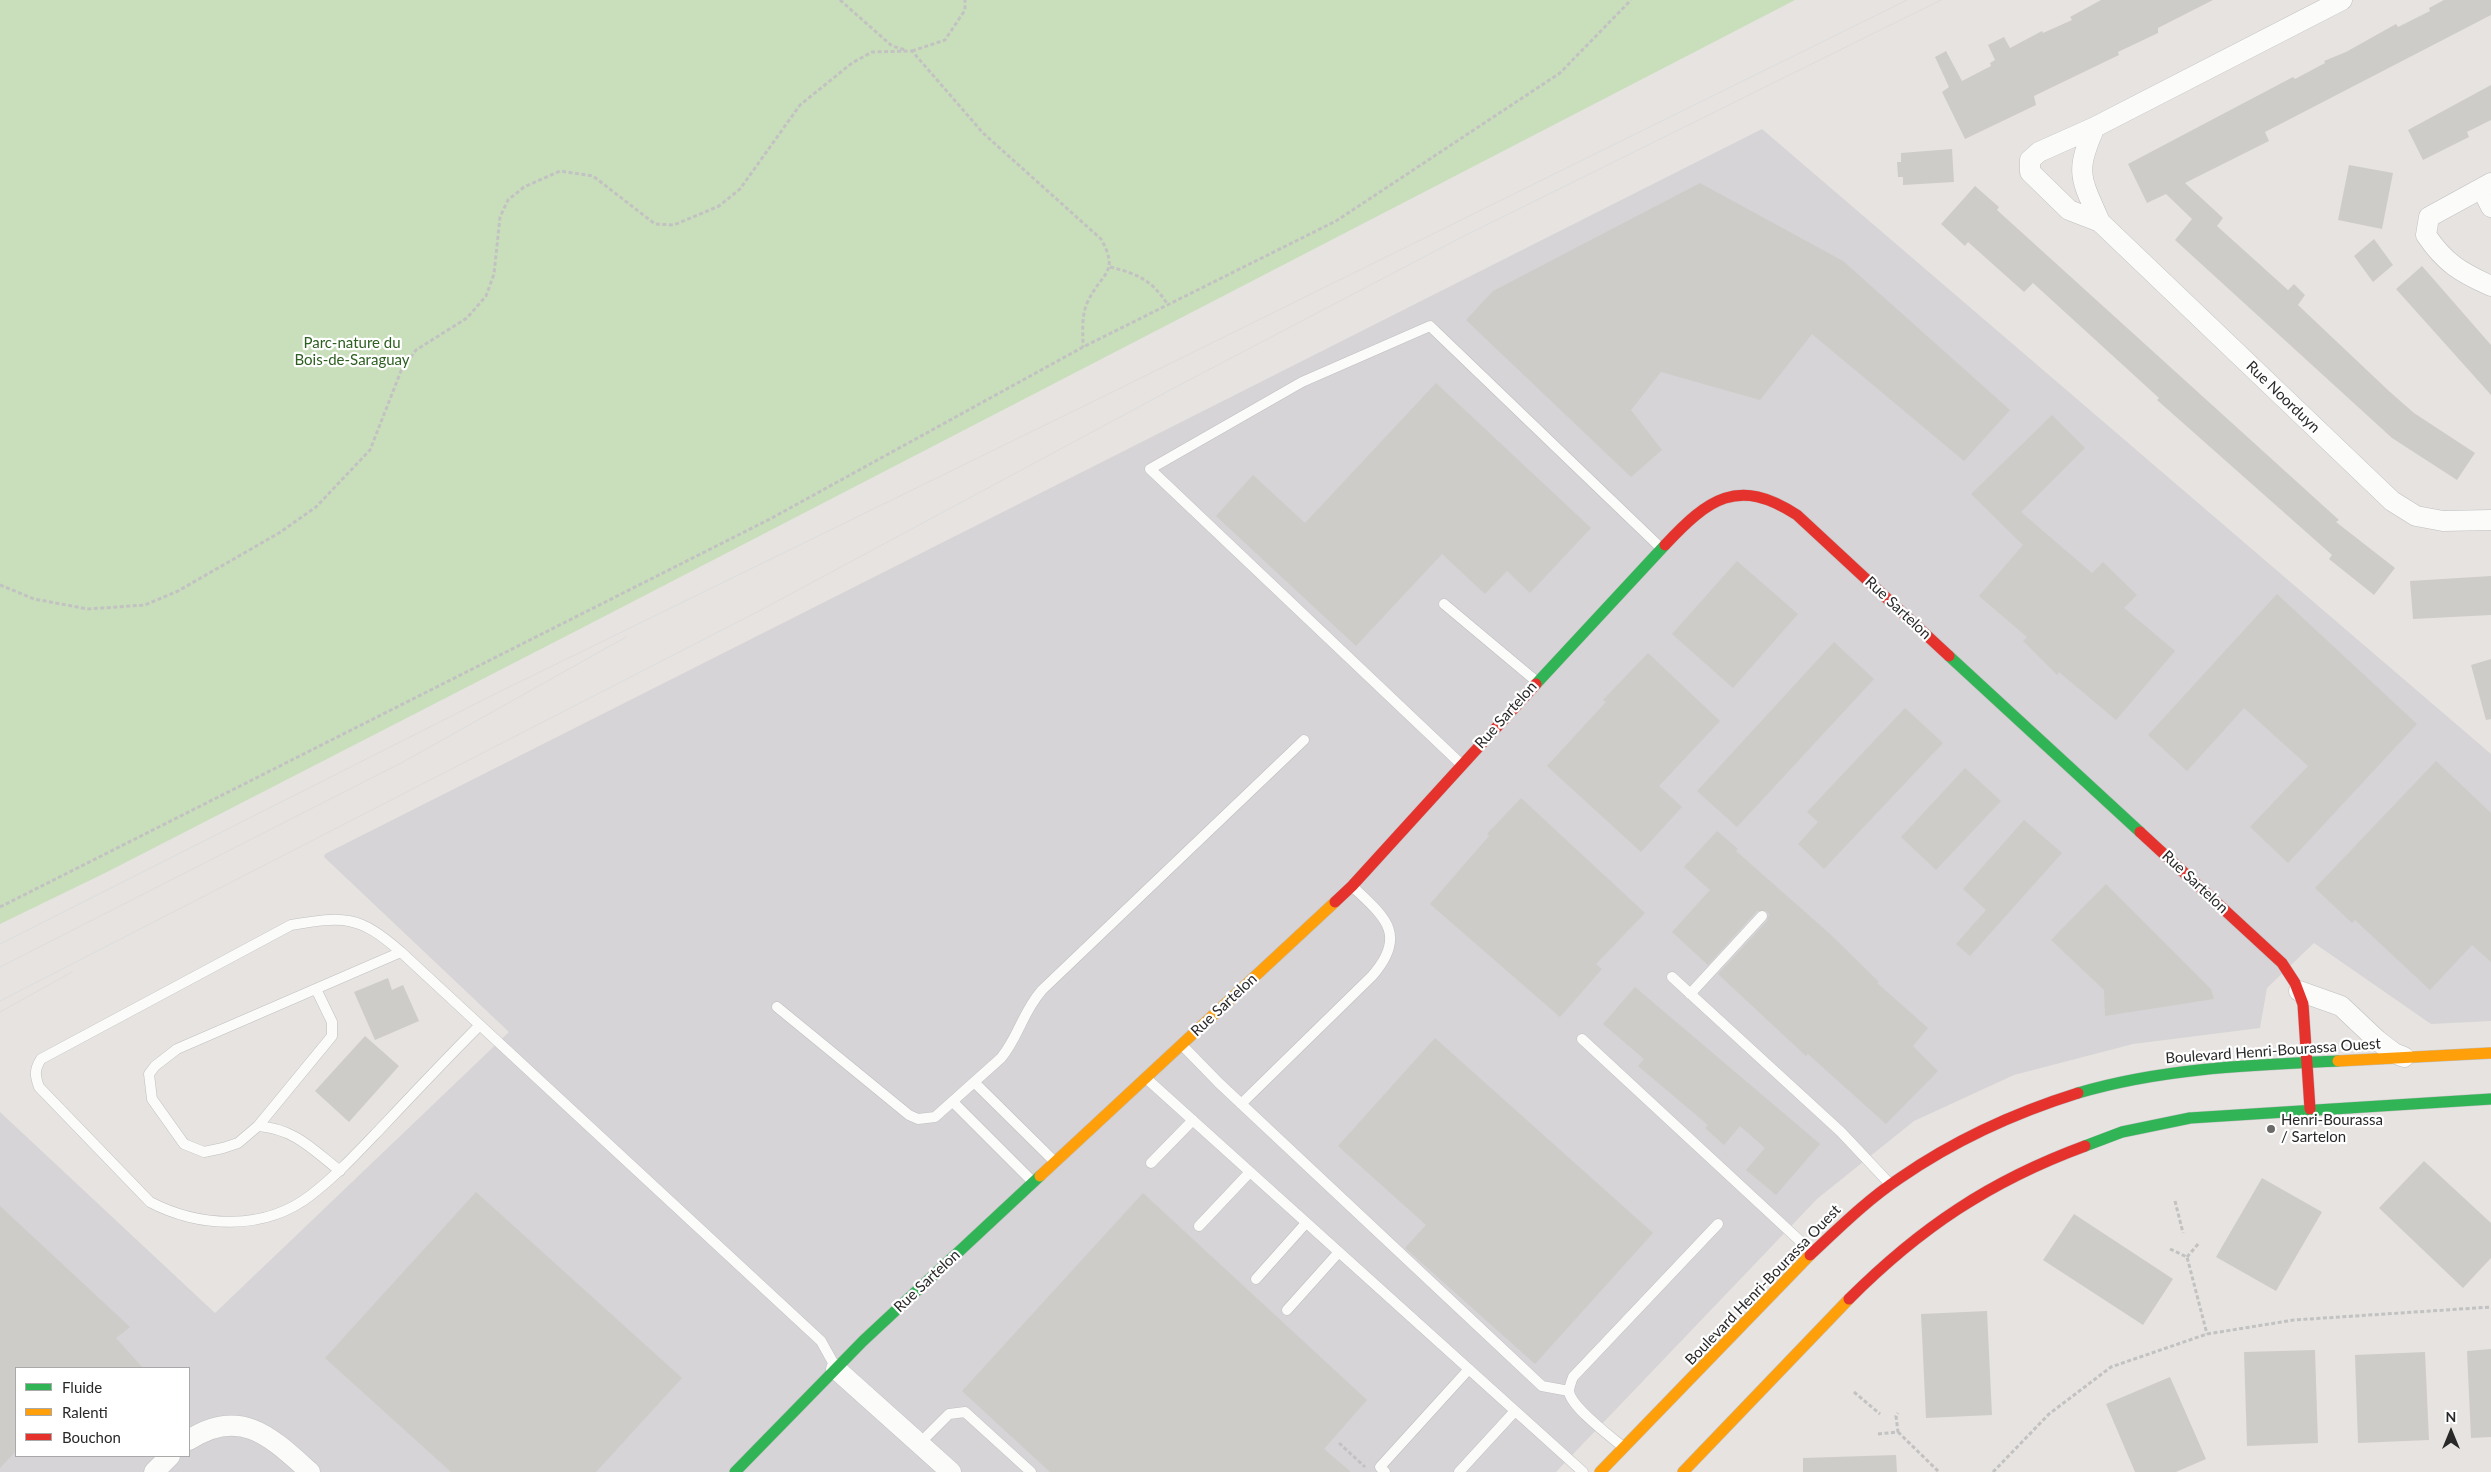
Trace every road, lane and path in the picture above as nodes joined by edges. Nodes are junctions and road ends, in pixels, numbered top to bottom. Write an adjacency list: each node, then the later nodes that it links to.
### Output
1 (840, 0): 5 (path)
2 (965, 0): 5 (path)
3 (1631, 0): 12 (path)
4 (2342, 0): 6 (street, Rue Noorduyn)
5 (912, 51): 10 (path); 16 (path)
6 (2095, 127): 9 (street, Rue Noorduyn); 9 (street, Rue Noorduyn)
7 (2486, 186): 8 (street); 11 (street)
8 (2491, 207)
9 (2100, 222): 14 (street, Rue Noorduyn)
10 (1110, 267): 12 (path); 13 (path)
11 (2491, 286)
12 (1168, 305): 13 (path)
13 (1083, 347): 22 (path)
14 (2491, 520)
15 (1662, 548): 18 (street, Rue Sartelon); 20 (lane); 27 (street, Rue Sartelon)
16 (0, 585)
17 (1444, 604): 18 (lane)
18 (1537, 682): 20 (street, Rue Sartelon)
19 (1304, 740): 37 (lane)
20 (1462, 764): 21 (street, Rue Sartelon)
21 (1352, 886): 32 (street, Rue Sartelon); 40 (lane)
22 (0, 906)
23 (1762, 916): 28 (lane)
24 (401, 952): 26 (lane); 30 (lane); 46 (lane)
25 (1672, 977): 28 (lane)
26 (316, 989): 43 (lane); 43 (lane)
27 (2299, 991): 34 (street); 35 (street, Rue Sartelon)
28 (1690, 994): 49 (lane)
29 (777, 1007): 39 (lane)
30 (479, 1026): 46 (lane); 64 (lane)
31 (1582, 1039): 58 (lane)
32 (1182, 1044): 36 (street, Rue Sartelon); 40 (lane)
33 (2491, 1053): 34 (street, Boulevard Henri-Bourassa Ouest)
34 (2404, 1057): 35 (street, Boulevard Henri-Bourassa Ouest)
35 (2306, 1062): 41 (street, Rue Sartelon); 49 (street, Boulevard Henri-Bourassa Ouest)
36 (1146, 1078): 42 (lane); 44 (street, Rue Sartelon)
37 (974, 1082): 39 (lane); 44 (lane)
38 (2491, 1099): 41 (street)
39 (953, 1102): 48 (lane)
40 (1241, 1104): 66 (lane)
41 (2310, 1110): 88 (street)
42 (1193, 1120): 45 (lane); 47 (lane)
43 (258, 1126): 46 (lane)
44 (1055, 1163): 48 (street, Rue Sartelon)
45 (1151, 1163)
46 (340, 1171)
47 (1250, 1172): 51 (lane); 53 (lane)
48 (1033, 1183): 64 (street, Rue Sartelon)
49 (1890, 1184): 58 (street, Boulevard Henri-Bourassa Ouest)
50 (2175, 1201): 54 (path)
51 (1306, 1223): 57 (lane); 60 (lane)
52 (1718, 1224): 66 (lane)
53 (1199, 1226)
54 (2183, 1233)
55 (2199, 1243): 59 (path)
56 (2170, 1249): 59 (path)
57 (1339, 1252): 62 (lane); 65 (lane)
58 (1812, 1253): 76 (street, Boulevard Henri-Bourassa Ouest)
59 (2186, 1258): 63 (path)
60 (1256, 1279)
61 (2491, 1307): 63 (path)
62 (1287, 1310)
63 (2207, 1334): 90 (path)
64 (836, 1369): 75 (street); 80 (street, Rue Sartelon)
65 (1469, 1369): 68 (lane); 84 (lane)
66 (1569, 1391): 76 (lane)
67 (1854, 1392): 70 (path)
68 (1515, 1411): 85 (lane); 86 (lane)
69 (1898, 1413): 71 (path)
70 (1880, 1414)
71 (1898, 1432): 72 (path); 89 (path)
72 (1878, 1434)
73 (190, 1440): 79 (street)
74 (1339, 1443): 83 (path)
75 (920, 1444): 81 (street); 82 (lane)
76 (1624, 1448): 87 (street, Boulevard Henri-Bourassa Ouest)
77 (169, 1457): 78 (street)
78 (154, 1472)
79 (310, 1472)
80 (735, 1472)
81 (951, 1472)
82 (1031, 1472)
83 (1371, 1472)
84 (1386, 1472)
85 (1459, 1472)
86 (1583, 1472)
87 (1600, 1472)
88 (1683, 1472)
89 (1939, 1472)
90 (1993, 1472)

